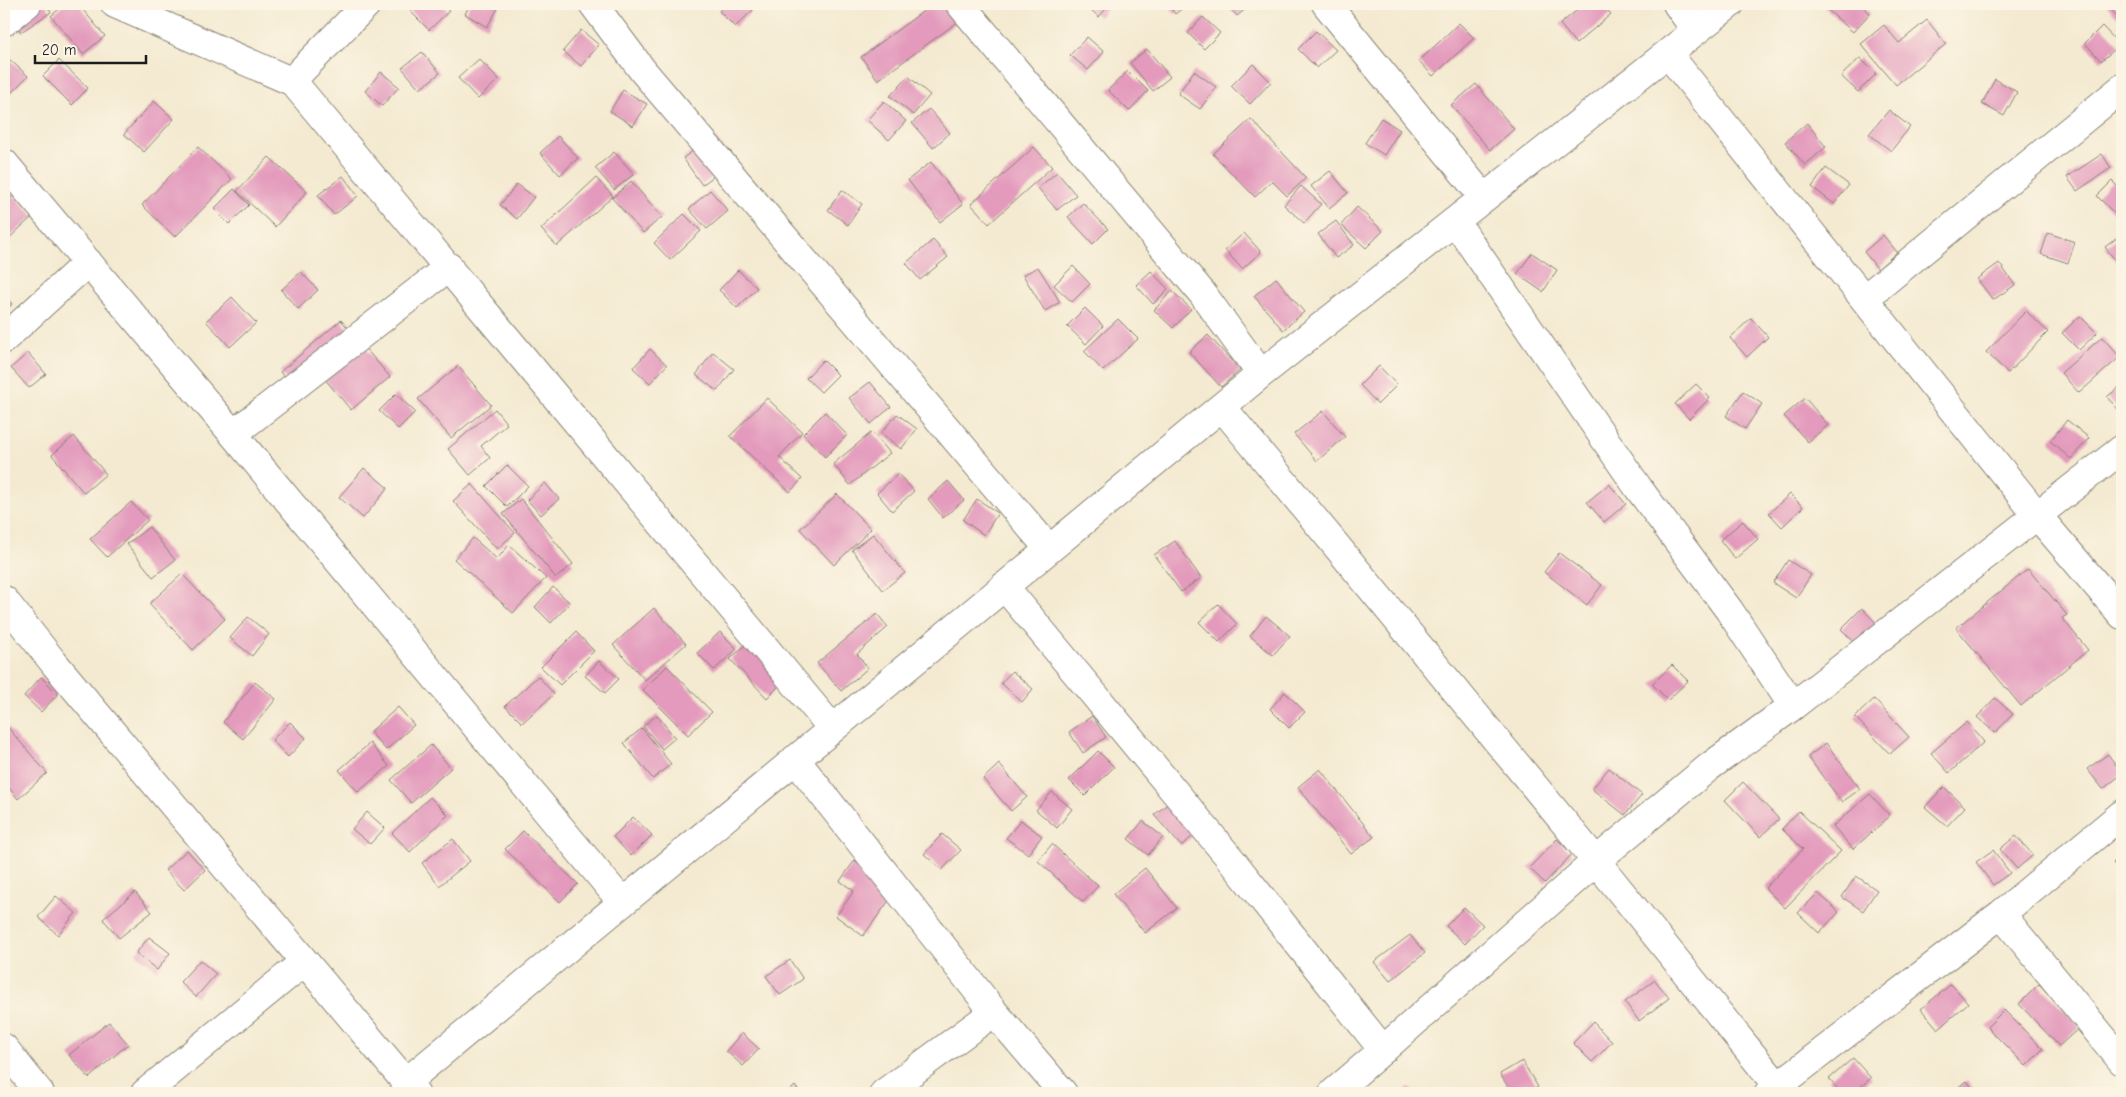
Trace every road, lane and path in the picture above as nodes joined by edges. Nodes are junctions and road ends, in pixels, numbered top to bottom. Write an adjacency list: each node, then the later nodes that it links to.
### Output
1 (27, 4): 9 (street)
2 (115, 4): 12 (street)
3 (367, 4): 12 (street)
4 (593, 4): 26 (street)
5 (960, 4): 21 (street)
6 (1326, 4): 15 (street)
7 (1677, 4): 10 (street)
8 (1730, 4): 10 (street)
9 (4, 22)
10 (1696, 31): 11 (street)
11 (1668, 54): 15 (street); 19 (street)
12 (293, 82): 18 (street)
13 (2122, 88): 19 (street)
14 (4, 163): 17 (street)
15 (1484, 198): 16 (street)
16 (1455, 221): 21 (street); 30 (street)
17 (88, 262): 20 (street); 23 (street)
18 (449, 267): 23 (street); 31 (street)
19 (1865, 298): 25 (street)
20 (4, 339)
21 (1261, 374): 22 (street)
22 (1222, 407): 26 (street); 34 (street)
23 (233, 434): 35 (street)
24 (2122, 449): 25 (street)
25 (2037, 515): 29 (street); 30 (street)
26 (1049, 549): 27 (street)
27 (1004, 586): 31 (street); 40 (street)
28 (4, 600): 37 (street)
29 (2122, 615)
30 (1793, 706): 34 (street)
31 (832, 728): 32 (street)
32 (795, 759): 35 (street); 38 (street)
33 (2122, 814): 36 (street)
34 (1596, 861): 40 (street); 43 (street)
35 (622, 902): 42 (street)
36 (2001, 914): 41 (street); 43 (street)
37 (304, 962): 42 (street); 45 (street)
38 (994, 1012): 46 (street); 47 (street)
39 (4, 1048): 44 (street)
40 (1383, 1050): 48 (street)
41 (2122, 1061)
42 (411, 1088)
43 (1777, 1091)
44 (40, 1093)
45 (145, 1093)
46 (884, 1093)
47 (1063, 1093)
48 (1333, 1093)

